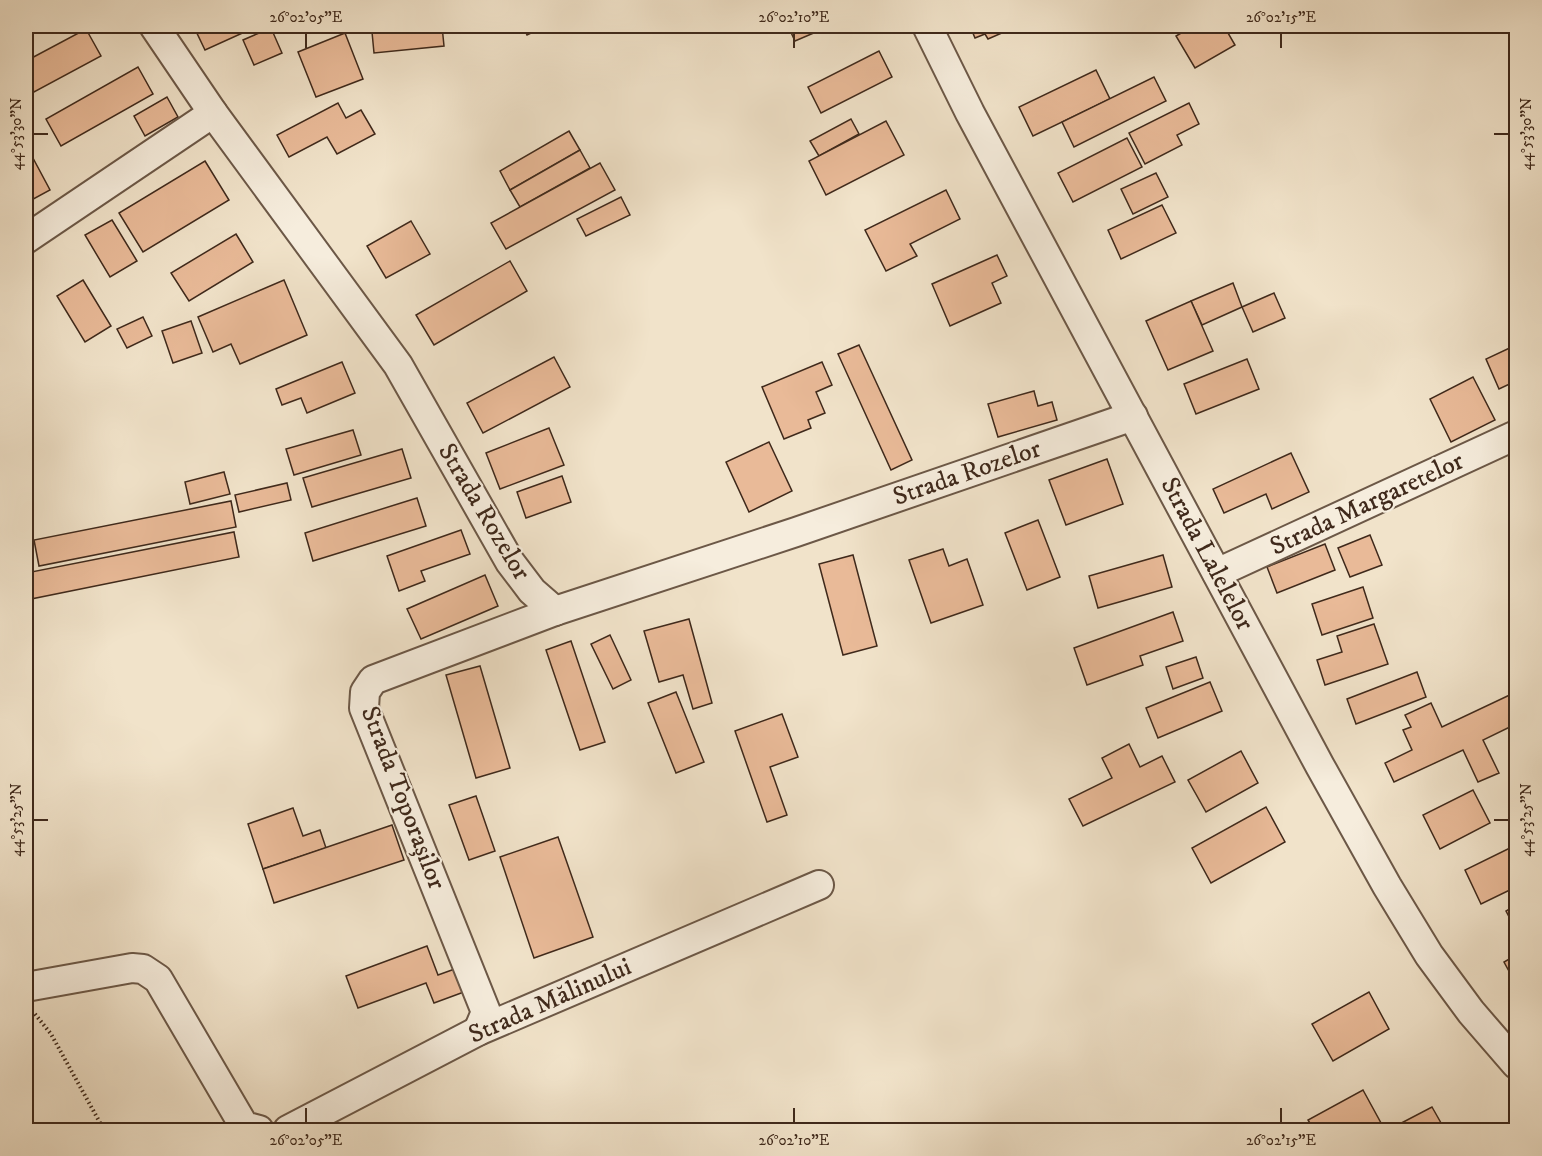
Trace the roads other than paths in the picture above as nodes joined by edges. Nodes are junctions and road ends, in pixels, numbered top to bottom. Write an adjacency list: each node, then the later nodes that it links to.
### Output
1 (154, 26): 3 (street, Strada Rozelor)
2 (927, 26): 5 (street, Strada Lalelelor)
3 (213, 113): 4 (street); 8 (street, Strada Rozelor)
4 (26, 239)
5 (1133, 416): 7 (street, Strada Lalelelor); 8 (street, Strada Rozelor)
6 (1516, 435): 7 (street, Strada Margaretelor)
7 (1217, 573): 12 (street, Strada Lalelelor)
8 (555, 611): 11 (street, Strada Toporașilor)
9 (819, 885): 11 (street, Strada Mălinului)
10 (29, 998): 13 (street)
11 (478, 1031): 14 (street, Strada Mălinului)
12 (1516, 1064)
13 (259, 1131)
14 (288, 1131)

